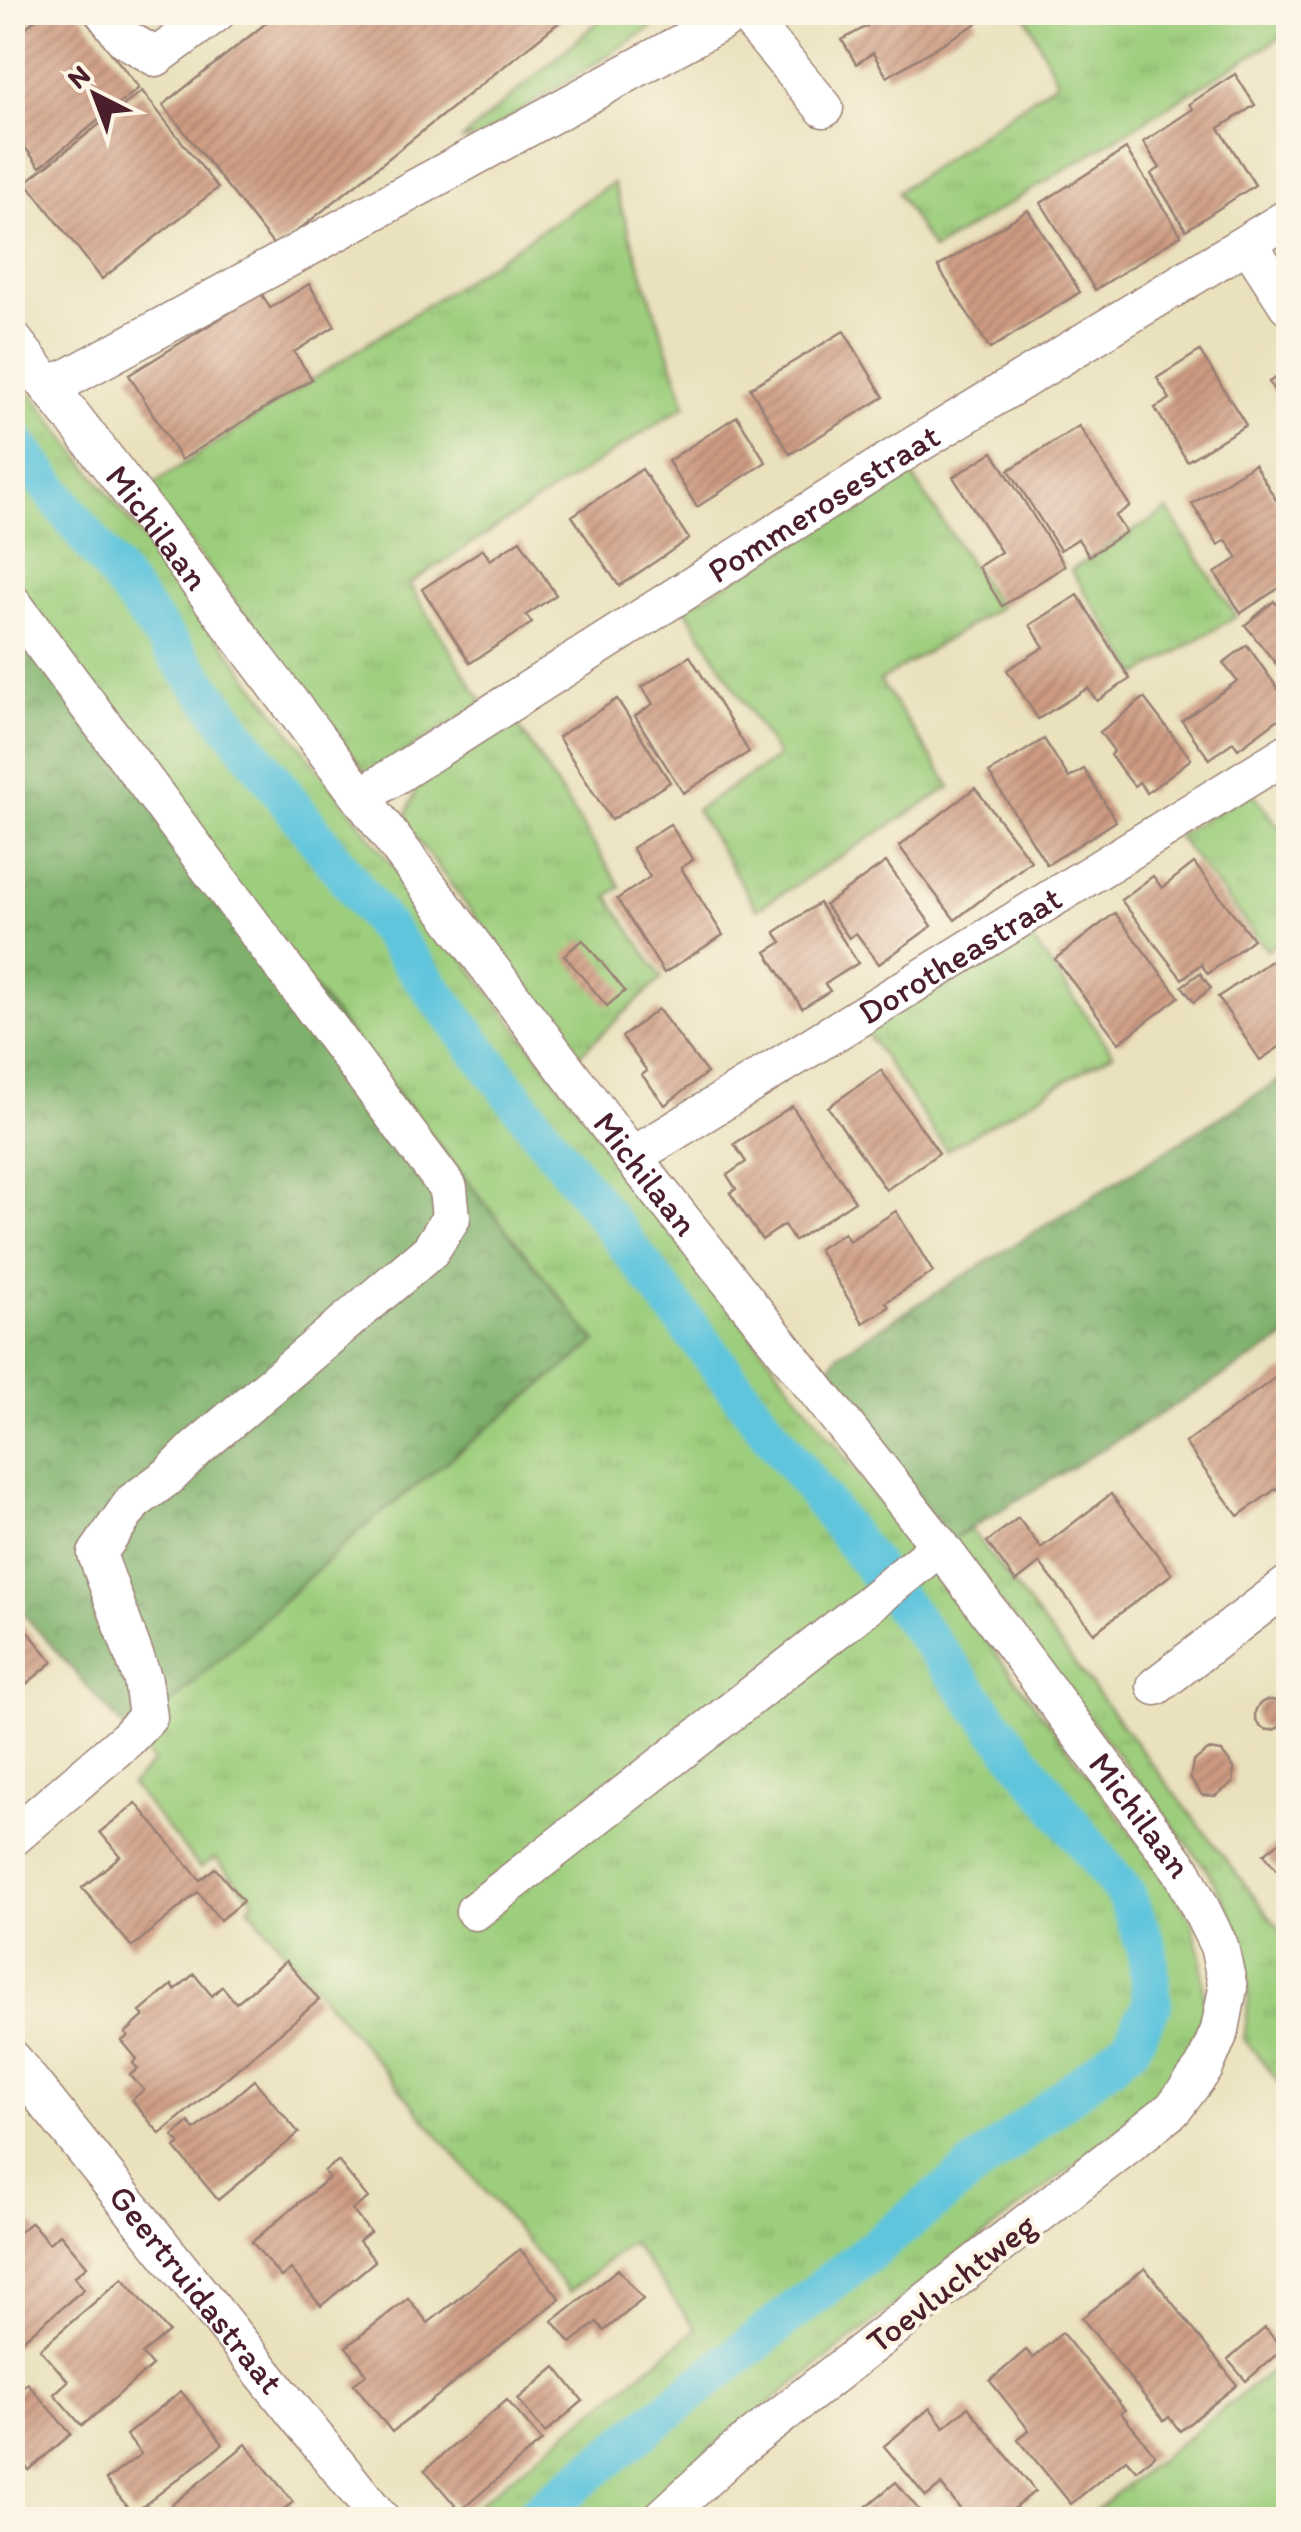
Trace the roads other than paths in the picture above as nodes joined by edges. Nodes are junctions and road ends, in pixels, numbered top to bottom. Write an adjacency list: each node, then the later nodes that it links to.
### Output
1 (104, 12): 2 (street)
2 (218, 12)
3 (742, 12): 4 (street); 9 (street)
4 (824, 108)
5 (1288, 218): 6 (street, Pommerosestraat)
6 (1248, 243): 7 (street); 12 (street, Pommerosestraat)
7 (1288, 305)
8 (12, 339): 9 (street, Michilaan)
9 (49, 386): 12 (street, Michilaan)
10 (12, 603): 17 (street)
11 (1288, 753): 13 (street, Dorotheastraat)
12 (361, 797): 13 (street, Michilaan)
13 (632, 1157): 14 (street, Michilaan)
14 (940, 1546): 18 (street); 19 (street, Michilaan)
15 (1288, 1585): 16 (street)
16 (1156, 1686)
17 (12, 1838)
18 (475, 1911)
19 (1220, 2030): 21 (street, Toevluchtweg)
20 (12, 2059): 22 (street, Geertruidastraat)
21 (681, 2513)
22 (381, 2520)

